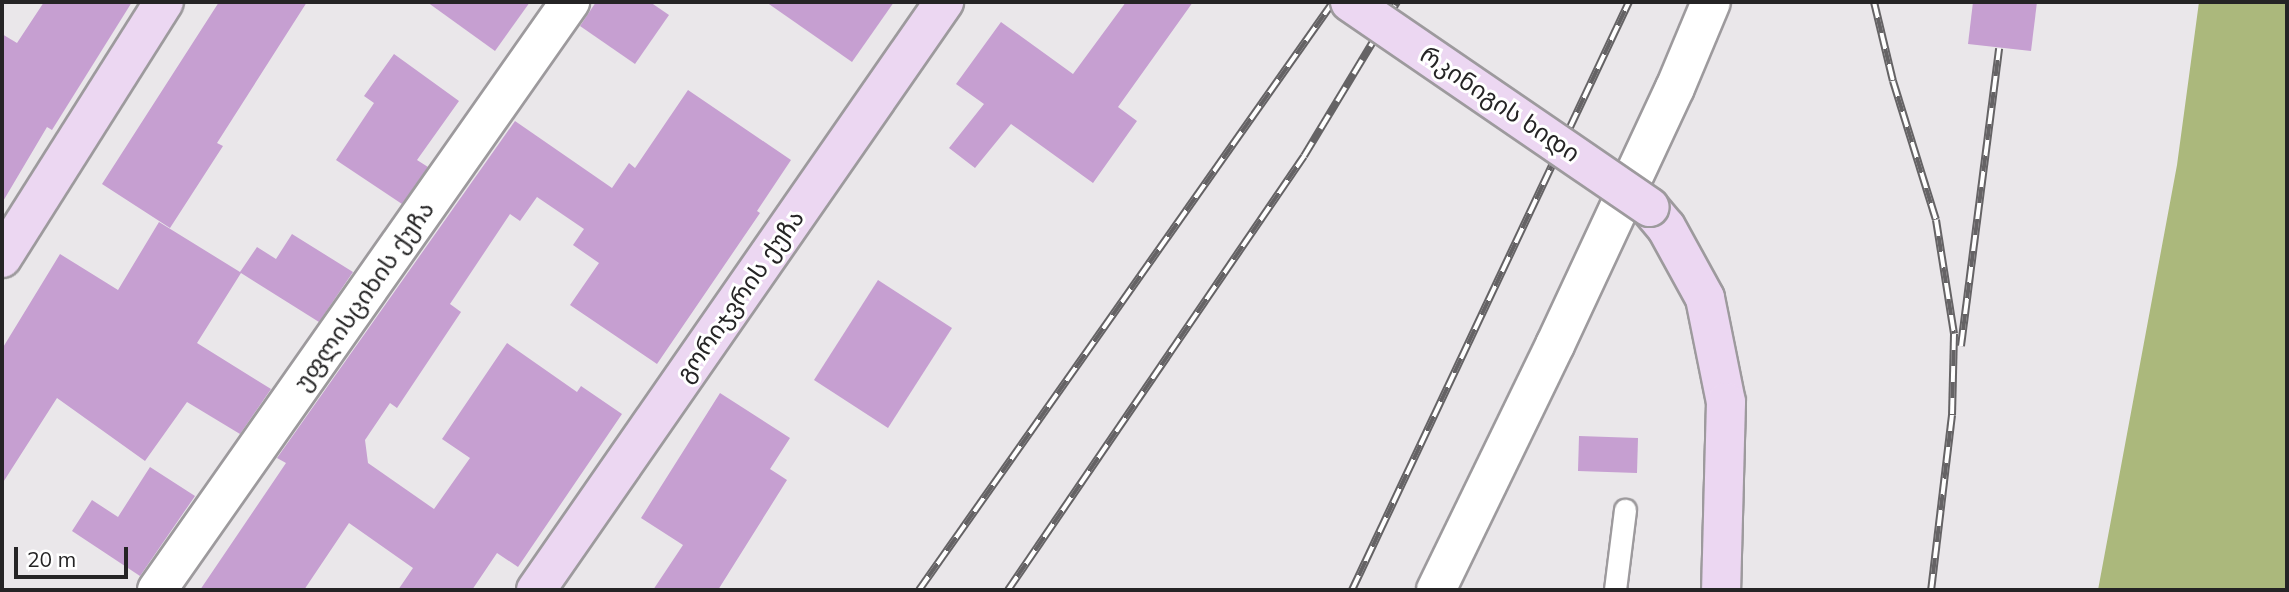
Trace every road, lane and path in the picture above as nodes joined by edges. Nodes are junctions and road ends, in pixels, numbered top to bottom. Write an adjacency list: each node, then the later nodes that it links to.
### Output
1 (164, 2): 6 (main road)
2 (570, 2): 8 (street, უფლისციხის ქუჩა)
3 (944, 2): 9 (main road, გორიჯვრის ქუჩა)
4 (1350, 2): 12 (main road, რკინიგის ხიდი, bridge)
5 (1711, 2): 10 (street)
6 (2, 258)
7 (1625, 510): 11 (lane)
8 (157, 590)
9 (536, 590)
10 (1436, 590)
11 (1615, 590)
12 (1721, 590)

